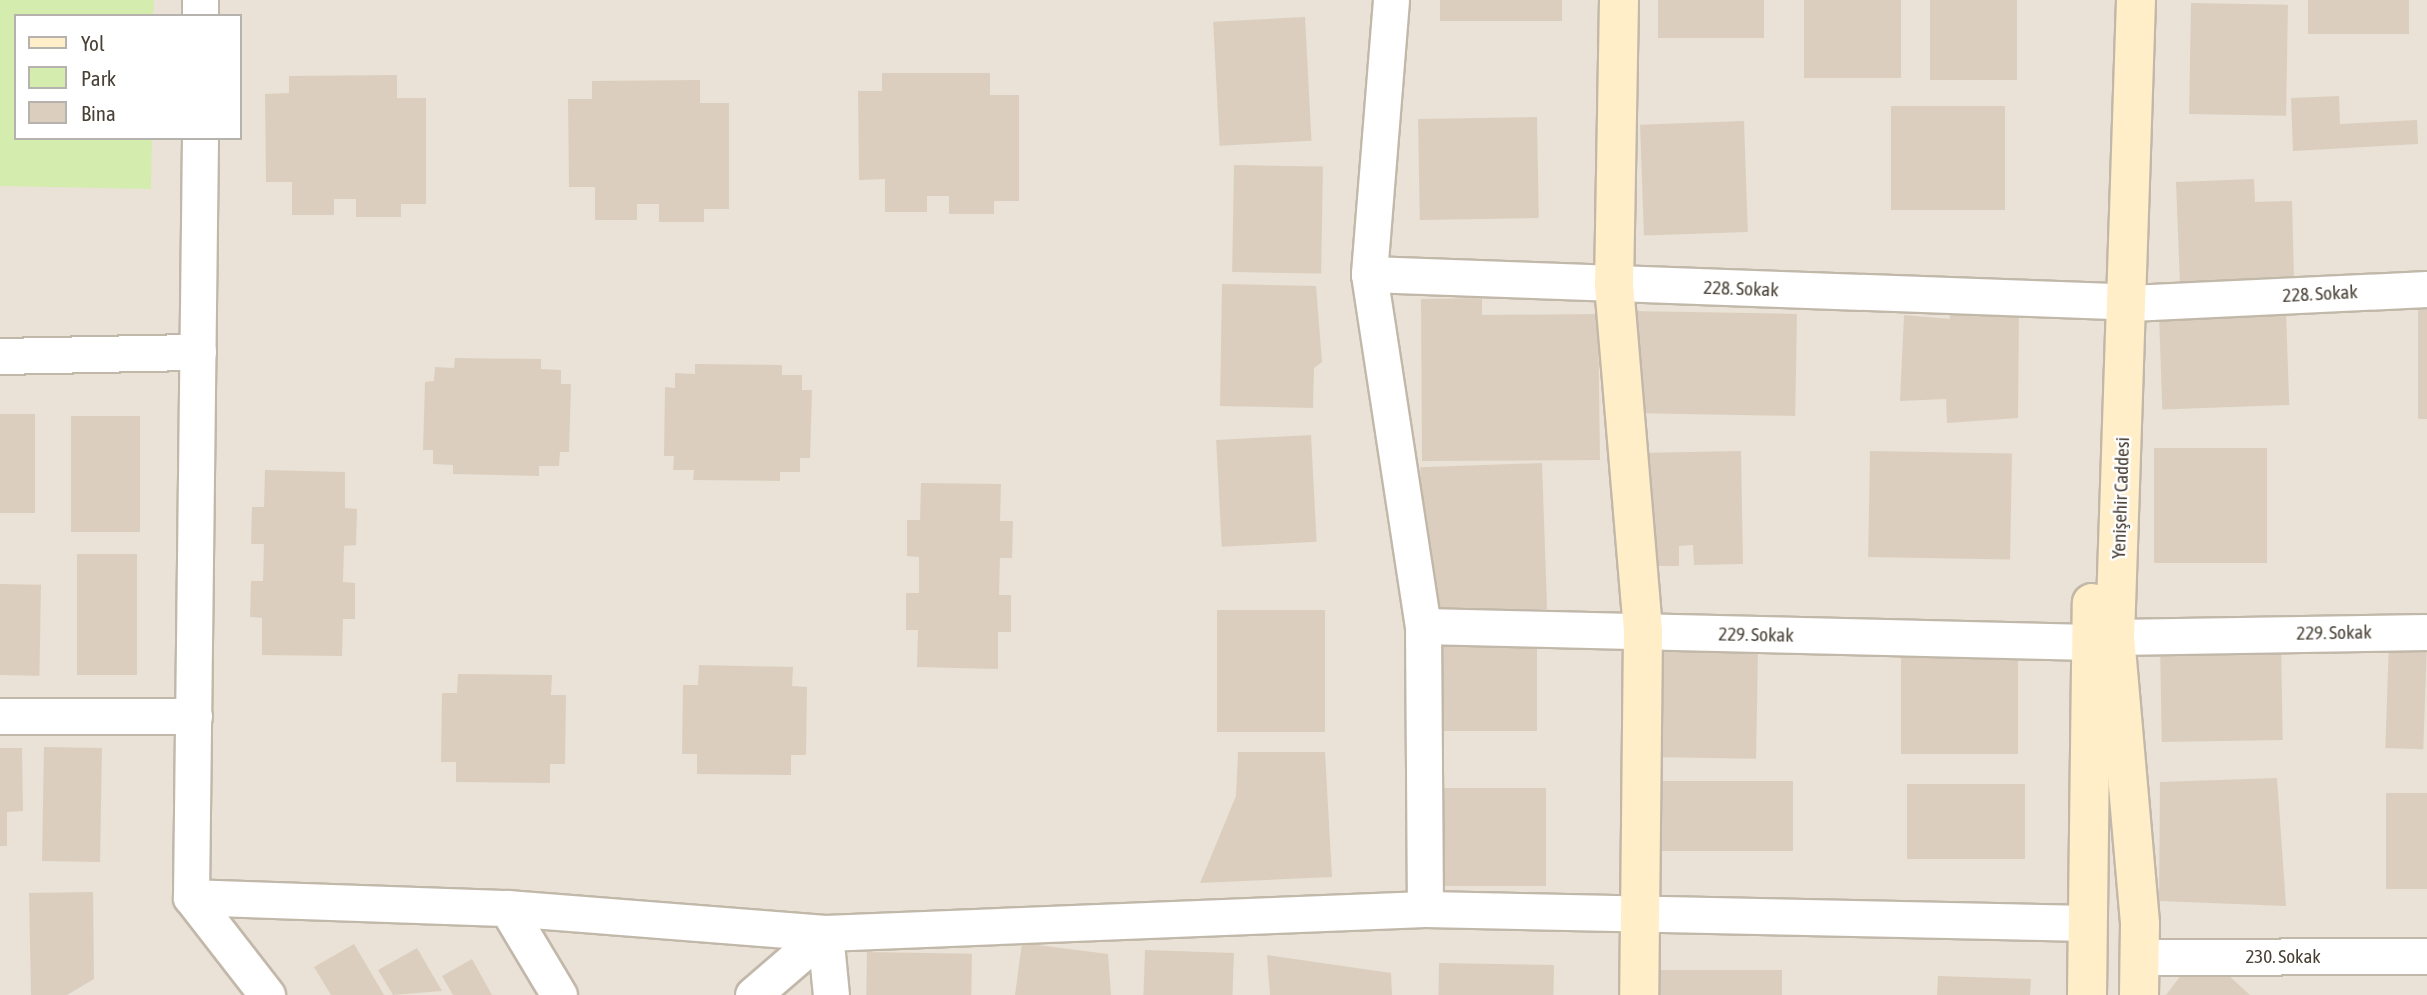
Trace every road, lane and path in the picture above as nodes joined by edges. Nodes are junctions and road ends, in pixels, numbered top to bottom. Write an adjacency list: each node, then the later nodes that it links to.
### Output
1 (1391, 0): 6 (street)
2 (1619, 0): 7 (main road)
3 (2109, 0): 9 (main road, Yenişehir Caddesi)
4 (2136, 0): 9 (main road, Yenişehir Caddesi)
5 (200, 140): 10 (street)
6 (1369, 274): 7 (street, 228. Sokak); 12 (street)
7 (1614, 285): 9 (street, 228. Sokak); 14 (main road)
8 (2427, 289): 9 (street, 228. Sokak)
9 (2121, 302): 15 (main road, Yenişehir Caddesi)
10 (198, 352): 11 (street); 17 (street)
11 (0, 356)
12 (1423, 626): 14 (street, 229. Sokak); 20 (street)
13 (2427, 632): 15 (street, 229. Sokak)
14 (1643, 633): 15 (street, 229. Sokak); 21 (main road)
15 (2103, 639): 22 (main road, Yenişehir Caddesi); 25 (main road, Yenişehir Caddesi)
16 (0, 716): 17 (street)
17 (194, 716): 18 (street)
18 (191, 897): 19 (street); 26 (street)
19 (507, 908): 23 (street); 27 (street)
20 (1425, 909): 21 (street); 23 (street)
21 (1639, 916): 22 (street); 30 (main road)
22 (2088, 923): 31 (main road, Yenişehir Caddesi)
23 (825, 933): 28 (street); 29 (street)
24 (2427, 956): 25 (street, 230. Sokak)
25 (2140, 957): 32 (main road, Yenişehir Caddesi)
26 (267, 995)
27 (559, 995)
28 (753, 995)
29 (831, 995)
30 (1639, 995)
31 (2087, 995)
32 (2139, 995)

